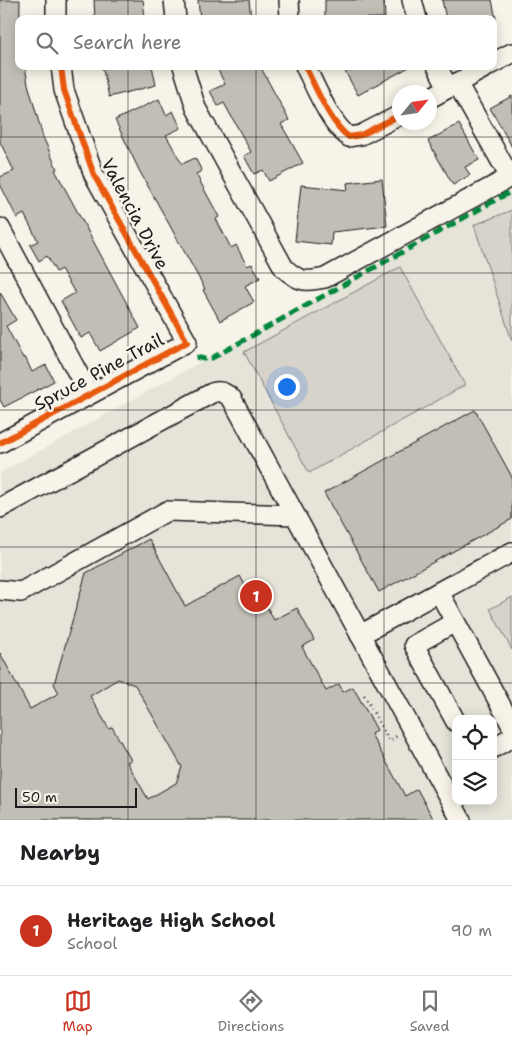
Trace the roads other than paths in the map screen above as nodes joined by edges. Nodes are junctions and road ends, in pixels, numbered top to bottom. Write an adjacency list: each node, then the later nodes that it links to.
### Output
1 (56, 0): 5 (street)
2 (174, 0): 6 (street)
3 (289, 0): 7 (street)
4 (412, 0): 8 (street)
5 (56, 15)
6 (176, 15)
7 (290, 15)
8 (416, 15)
9 (512, 53): 10 (street)
10 (497, 61)
11 (62, 70): 21 (street, Valencia Drive)
12 (184, 70): 19 (street)
13 (308, 70): 18 (street)
14 (440, 70): 16 (street)
15 (481, 70): 16 (street)
16 (453, 86): 17 (street); 19 (street)
17 (437, 94)
18 (392, 119)
19 (511, 176)
20 (0, 228): 22 (street)
21 (187, 342): 22 (street, Spruce Pine Trail)
22 (89, 394): 23 (street, Spruce Pine Trail)
23 (0, 443)
24 (0, 508): 25 (street)
25 (295, 515): 27 (street); 30 (street)
26 (512, 552): 28 (street)
27 (0, 590)
28 (439, 592): 29 (street); 30 (street)
29 (455, 622): 31 (street); 32 (street)
30 (360, 635): 35 (street)
31 (452, 715)
32 (512, 726)
33 (512, 737): 34 (street)
34 (497, 746)
35 (461, 820)

